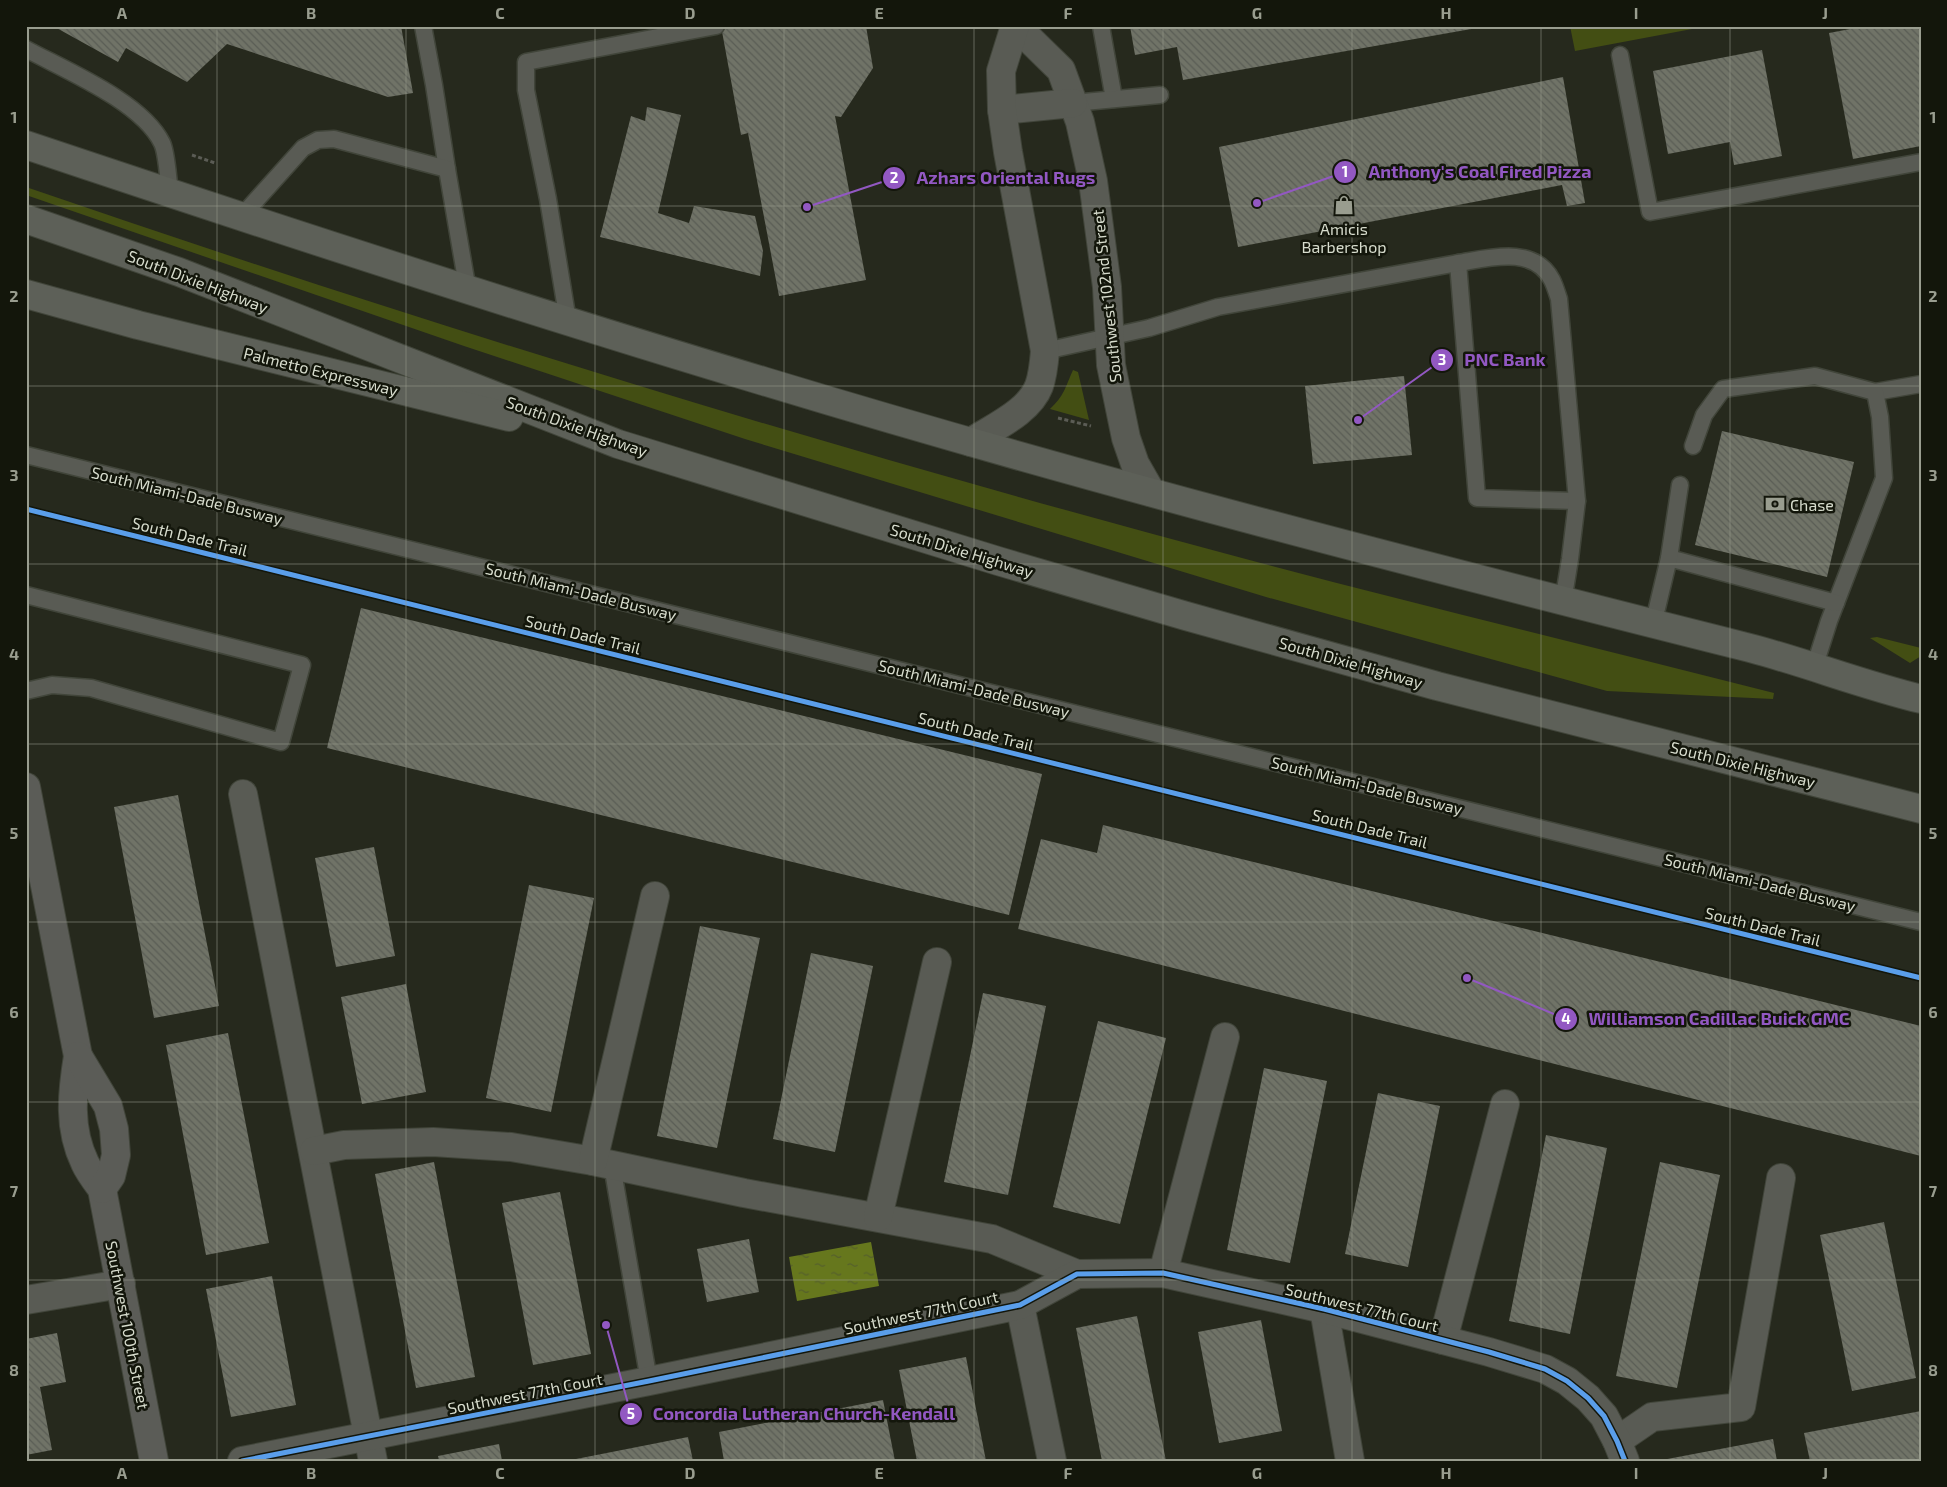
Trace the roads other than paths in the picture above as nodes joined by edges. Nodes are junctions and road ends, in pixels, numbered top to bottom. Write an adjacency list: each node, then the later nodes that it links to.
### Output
1 (423, 26): 13 (lane)
2 (716, 26): 20 (lane)
3 (1015, 26): 9 (street, Southwest 102nd Street); 10 (street, Southwest 102nd Street)
4 (1101, 26): 8 (lane)
5 (26, 49): 14 (lane)
6 (1620, 55): 12 (lane)
7 (1160, 95): 8 (lane)
8 (1114, 99): 9 (lane)
9 (1073, 103): 10 (street); 21 (street, Southwest 102nd Street)
10 (1002, 110): 22 (street, Southwest 102nd Street)
11 (26, 145): 14 (highway)
12 (1921, 162)
13 (447, 169): 15 (lane); 18 (lane)
14 (170, 192): 15 (highway)
15 (241, 217): 18 (highway)
16 (26, 219): 26 (highway, South Dixie Highway)
17 (1458, 263): 21 (lane); 31 (lane); 31 (lane)
18 (468, 291): 20 (highway)
19 (26, 294): 26 (highway, Palmetto Expressway)
20 (568, 322): 25 (highway)
21 (1109, 337): 22 (lane); 30 (street, Southwest 102nd Street)
22 (1045, 351): 25 (street, Southwest 102nd Street)
23 (1921, 384): 24 (lane)
24 (1875, 392): 27 (lane); 35 (lane)
25 (972, 442): 30 (highway)
26 (618, 444): 42 (highway, South Dixie Highway)
27 (1693, 446)
28 (26, 455): 45 (lane, South Miami-Dade Busway)
29 (1680, 485): 32 (lane)
30 (1151, 492): 34 (highway)
31 (1577, 501): 34 (lane)
32 (1669, 558): 35 (lane); 36 (lane)
33 (26, 594): 38 (lane)
34 (1563, 602): 36 (highway)
35 (1836, 603): 37 (lane)
36 (1653, 625): 37 (highway)
37 (1814, 668): 39 (highway)
38 (26, 691)
39 (1921, 699)
40 (26, 787): 43 (street, Southwest 100th Street)
41 (243, 794): 50 (street)
42 (1921, 809)
43 (34, 867): 48 (street, Southwest 100th Street)
44 (655, 896): 51 (street)
45 (1921, 922)
46 (937, 962): 54 (street)
47 (1225, 1036): 55 (street)
48 (78, 1056): 53 (street, Southwest 100th Street); 53 (street, Southwest 100th Street)
49 (1505, 1104): 61 (street)
50 (314, 1151): 51 (street); 63 (street)
51 (603, 1163): 54 (street); 62 (lane)
52 (1781, 1178): 64 (street)
53 (102, 1189): 57 (street, Southwest 100th Street)
54 (878, 1217): 56 (street)
55 (1163, 1273): 56 (street, Southwest 77th Court); 60 (street, Southwest 77th Court)
56 (1077, 1274): 59 (street, Southwest 77th Court)
57 (120, 1284): 58 (street); 65 (street, Southwest 100th Street)
58 (26, 1300)
59 (1020, 1305): 62 (street, Southwest 77th Court); 67 (street)
60 (1324, 1309): 61 (street, Southwest 77th Court); 68 (street)
61 (1443, 1340): 64 (street, Southwest 77th Court)
62 (649, 1381): 63 (street, Southwest 77th Court)
63 (371, 1449): 66 (street, Southwest 77th Court)
64 (1621, 1451)
65 (154, 1461)
66 (242, 1461)
67 (1052, 1461)
68 (1350, 1461)

